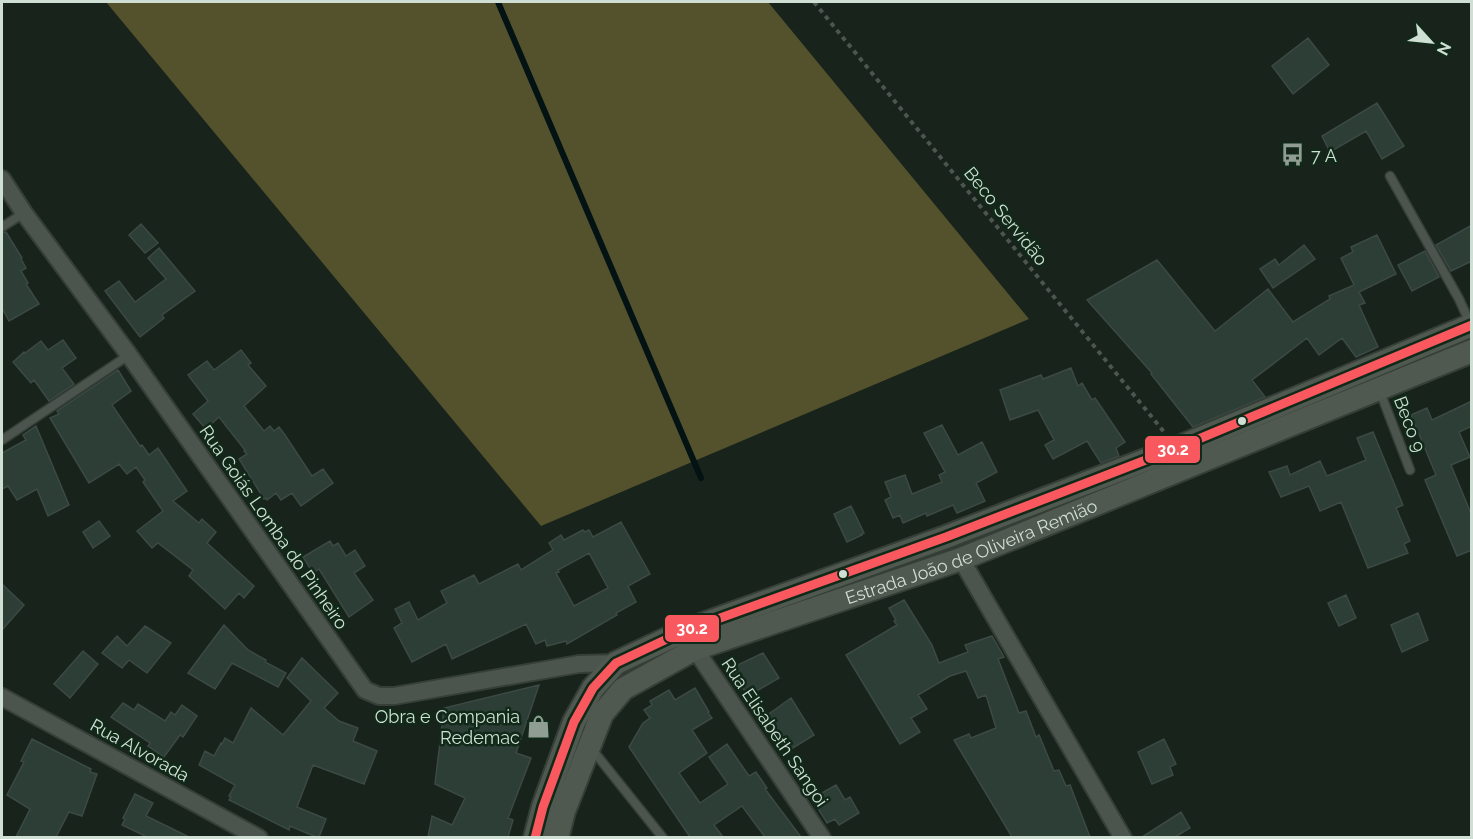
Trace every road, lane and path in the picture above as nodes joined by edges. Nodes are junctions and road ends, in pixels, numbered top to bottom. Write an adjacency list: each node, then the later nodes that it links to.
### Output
1 (813, 2): 11 (path, Beco Servidão)
2 (1390, 176): 6 (lane)
3 (2, 179): 4 (street, Rua Goiás Lomba do Pinheiro)
4 (24, 213): 5 (lane); 8 (street, Rua Goiás Lomba do Pinheiro)
5 (2, 226)
6 (1471, 325): 11 (main road, Estrada João de Oliveira Remião)
7 (1472, 351): 9 (main road, Estrada João de Oliveira Remião)
8 (129, 355): 10 (lane); 15 (street, Rua Goiás Lomba do Pinheiro)
9 (1379, 389): 12 (lane, Beco 9); 13 (main road, Estrada João de Oliveira Remião)
10 (2, 440)
11 (1177, 448): 15 (main road, Estrada João de Oliveira Remião)
12 (1410, 470)
13 (961, 559): 14 (main road, Estrada João de Oliveira Remião); 23 (street)
14 (695, 649): 17 (main road, Estrada João de Oliveira Remião); 22 (street, Rua Elisabeth Sangoi)
15 (616, 663): 19 (main road, Estrada João de Oliveira Remião)
16 (2, 697): 18 (street, Rua Alvorada)
17 (589, 745): 20 (main road, Estrada João de Oliveira Remião); 21 (lane)
18 (259, 837)
19 (535, 837)
20 (557, 837)
21 (663, 837)
22 (822, 837)
23 (1123, 837)

